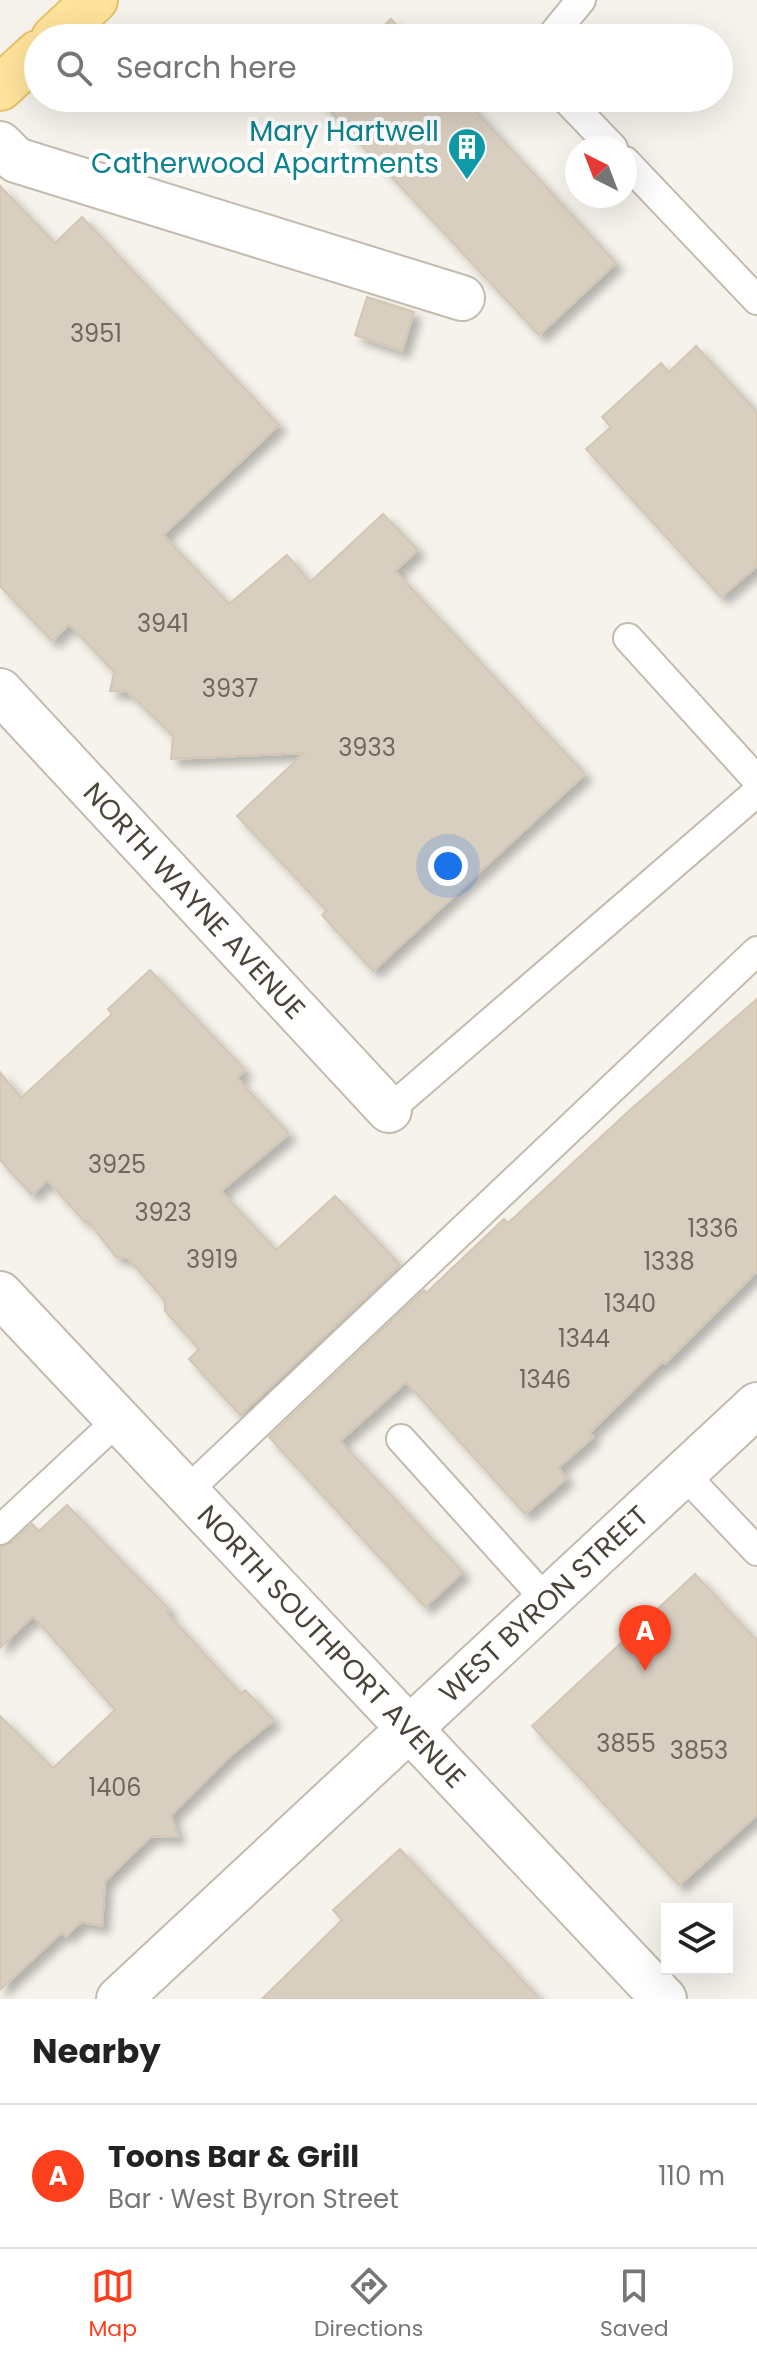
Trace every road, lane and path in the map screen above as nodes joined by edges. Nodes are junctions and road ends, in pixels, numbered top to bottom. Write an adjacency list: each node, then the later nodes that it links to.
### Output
1 (95, 0): 3 (main road)
2 (581, 0): 4 (lane)
3 (69, 24)
4 (561, 24)
5 (24, 66): 6 (main road)
6 (0, 88)
7 (578, 112): 8 (lane)
8 (601, 136)
9 (0, 144): 11 (street)
10 (637, 174): 12 (lane)
11 (462, 298)
12 (757, 300)
13 (628, 638): 15 (lane)
14 (0, 691): 18 (street, NORTH WAYNE AVENUE)
15 (757, 780)
16 (757, 792): 18 (lane)
17 (757, 951): 24 (lane)
18 (389, 1110)
19 (0, 1294): 21 (street, NORTH SOUTHPORT AVENUE)
20 (757, 1405): 23 (street, WEST BYRON STREET)
21 (118, 1420): 24 (street, NORTH SOUTHPORT AVENUE); 25 (lane)
22 (401, 1439): 27 (lane)
23 (683, 1473): 26 (lane); 27 (street, WEST BYRON STREET)
24 (186, 1492): 28 (street, NORTH SOUTHPORT AVENUE)
25 (0, 1530)
26 (757, 1551)
27 (546, 1600): 28 (street, WEST BYRON STREET)
28 (408, 1727): 29 (street, WEST BYRON STREET); 30 (street, NORTH SOUTHPORT AVENUE)
29 (119, 1999)
30 (664, 1999)

